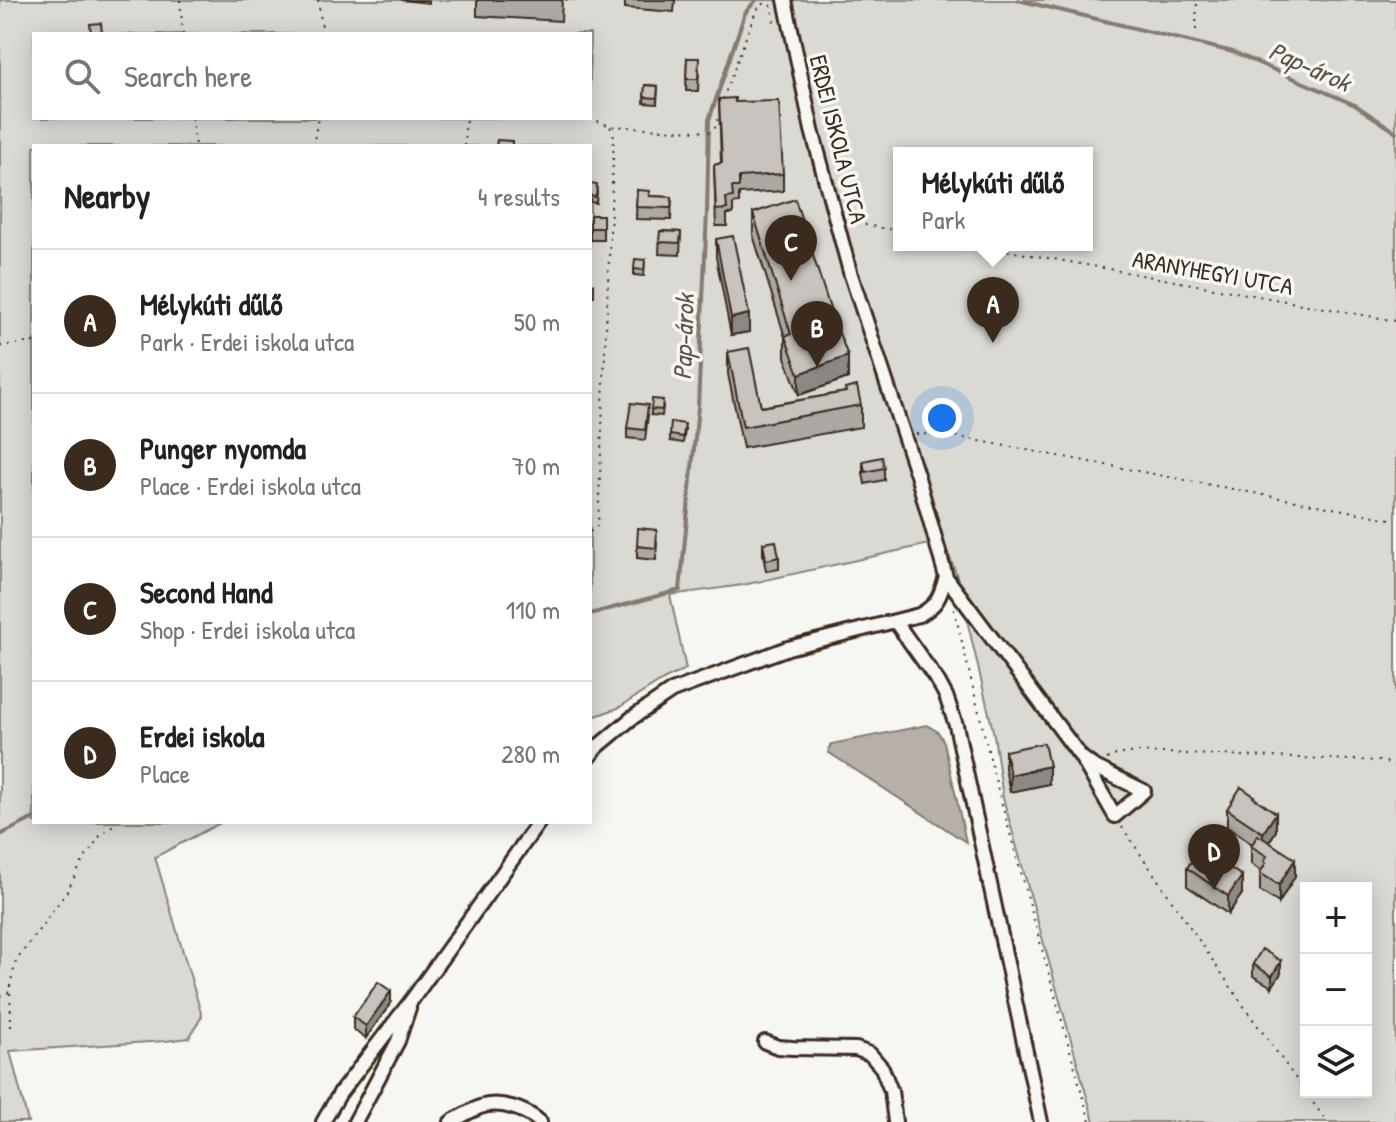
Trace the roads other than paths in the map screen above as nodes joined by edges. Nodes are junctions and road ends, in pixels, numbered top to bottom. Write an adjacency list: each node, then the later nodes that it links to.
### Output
1 (785, 0): 2 (street, ERDEI ISKOLA UTCA)
2 (946, 577): 3 (street); 5 (street, ERDEI ISKOLA UTCA)
3 (895, 621): 4 (street); 16 (street)
4 (592, 753)
5 (1081, 757): 5 (street, ERDEI ISKOLA UTCA)
6 (538, 824): 7 (street)
7 (411, 1001): 9 (street); 12 (street)
8 (765, 1042): 15 (street)
9 (332, 1105): 10 (street); 11 (street)
10 (323, 1122)
11 (332, 1122)
12 (355, 1122)
13 (451, 1122): 14 (street)
14 (540, 1122)
15 (895, 1122)
16 (1041, 1122)

